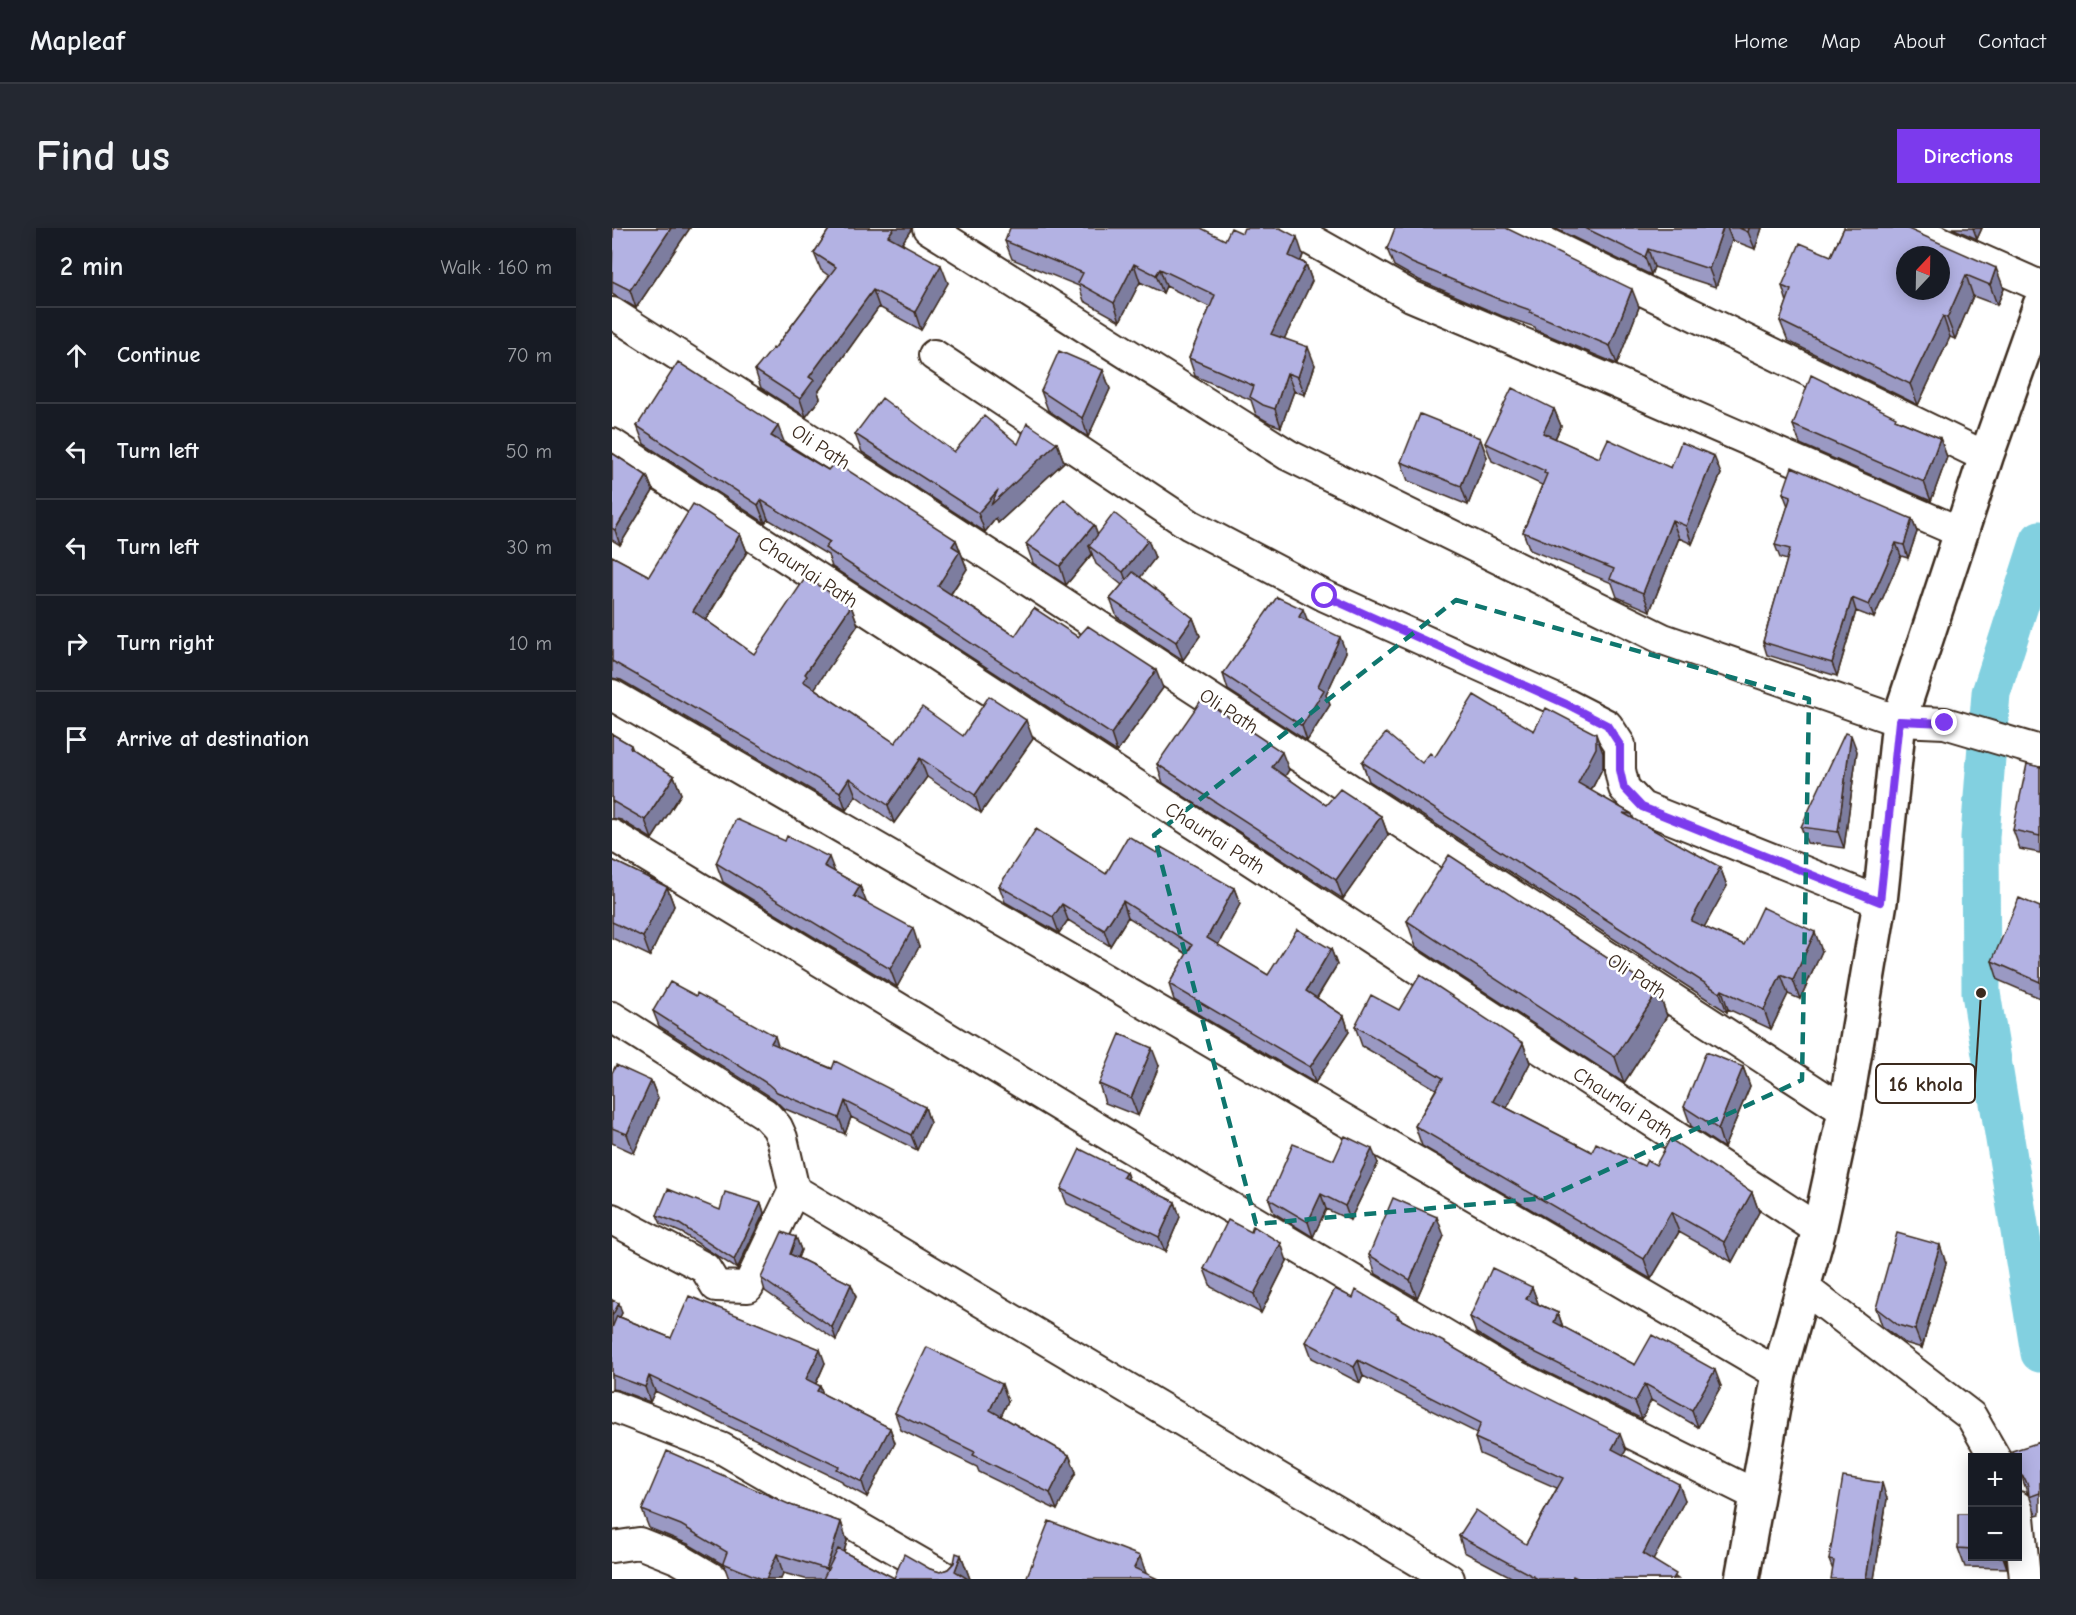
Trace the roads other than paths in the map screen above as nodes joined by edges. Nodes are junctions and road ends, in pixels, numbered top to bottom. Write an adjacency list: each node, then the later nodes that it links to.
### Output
1 (928, 228): 13 (street)
2 (1290, 228): 11 (street)
3 (1515, 228): 10 (street)
4 (1909, 228): 5 (street)
5 (2040, 286)
6 (2040, 305): 10 (street)
7 (612, 313): 18 (street, Oli Path)
8 (934, 356): 16 (street)
9 (612, 444): 21 (street, Chaurlai Path)
10 (1986, 457): 11 (street)
11 (1962, 533): 13 (street)
12 (612, 695): 23 (street)
13 (1899, 721): 14 (street); 16 (street)
14 (2040, 751)
15 (612, 835): 26 (street)
16 (1880, 902): 18 (street)
17 (612, 1017): 19 (street)
18 (1845, 1111): 21 (street)
19 (794, 1190): 20 (street); 31 (street)
20 (612, 1219)
21 (1819, 1230): 22 (street)
22 (1804, 1288): 23 (street); 25 (street)
23 (1779, 1374): 26 (street)
24 (612, 1406): 30 (street)
25 (1992, 1453)
26 (1756, 1495): 32 (street)
27 (612, 1547): 29 (street)
28 (2022, 1548): 33 (street)
29 (713, 1579)
30 (948, 1579)
31 (1449, 1579)
32 (1742, 1579)
33 (2025, 1579)

